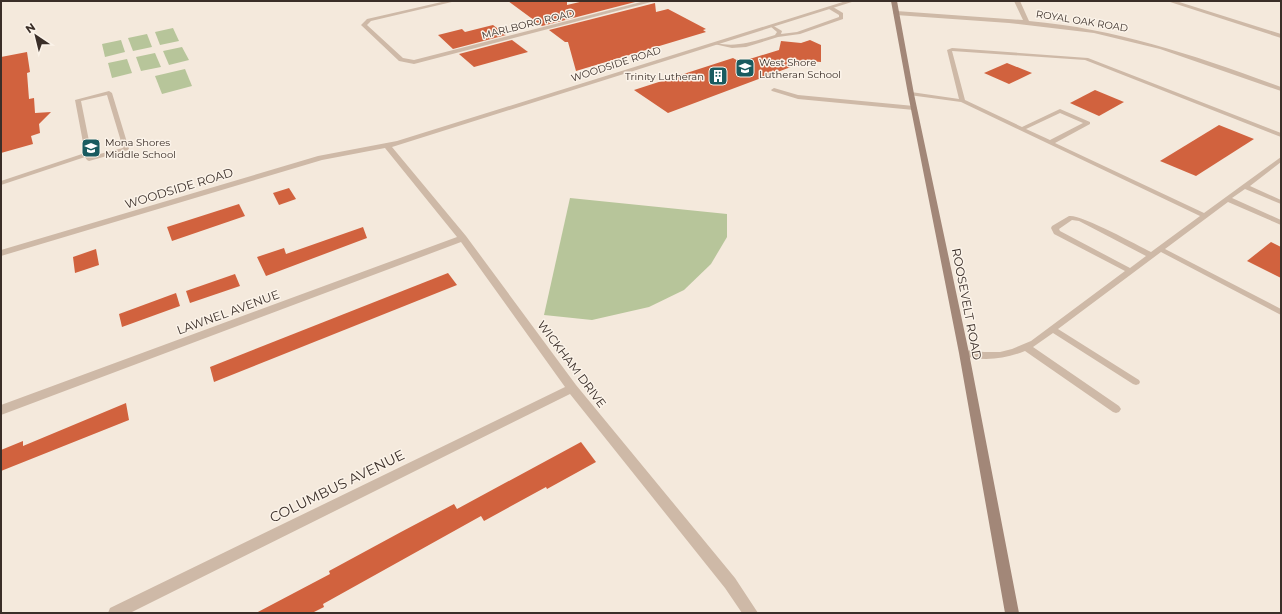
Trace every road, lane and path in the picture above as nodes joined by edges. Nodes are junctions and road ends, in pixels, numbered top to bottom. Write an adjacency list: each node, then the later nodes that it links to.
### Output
1 (453, 1): 2 (street, MARLBORO ROAD)
2 (652, 1)
3 (852, 1): 7 (street, WOODSIDE ROAD)
4 (894, 1): 8 (street, ROOSEVELT ROAD)
5 (1017, 1): 9 (street)
6 (1170, 1): 12 (street)
7 (831, 8): 10 (street, WOODSIDE ROAD); 11 (lane)
8 (896, 13): 9 (street, ROYAL OAK ROAD); 16 (street, ROOSEVELT ROAD)
9 (1027, 23): 14 (street, ROYAL OAK ROAD)
10 (772, 26): 11 (lane); 13 (street, WOODSIDE ROAD)
11 (777, 36): 13 (lane)
12 (1281, 36)
13 (716, 44): 22 (street, WOODSIDE ROAD)
14 (1281, 88)
15 (774, 90): 18 (lane)
16 (911, 94): 17 (lane); 18 (street, ROOSEVELT ROAD)
17 (962, 101): 19 (lane); 20 (lane)
18 (914, 108): 39 (street, ROOSEVELT ROAD)
19 (1022, 129): 21 (lane); 21 (lane)
20 (1281, 135)
21 (1050, 143): 29 (lane)
22 (387, 146): 31 (street, WICKHAM DRIVE); 33 (street, WOODSIDE ROAD)
23 (87, 154): 23 (lane); 25 (lane)
24 (1281, 159): 26 (lane)
25 (1, 183)
26 (1244, 186): 27 (lane); 28 (lane)
27 (1228, 199): 29 (lane); 30 (lane)
28 (1281, 202)
29 (1205, 216): 32 (lane)
30 (1281, 223)
31 (463, 238): 41 (street, WICKHAM DRIVE); 43 (street, LAWNEL AVENUE)
32 (1160, 249): 34 (lane); 36 (lane)
33 (1, 253)
34 (1151, 255): 35 (lane); 35 (lane)
35 (1130, 271): 37 (lane)
36 (1281, 312)
37 (1052, 329): 38 (lane); 40 (lane)
38 (1026, 347): 39 (lane); 42 (lane)
39 (964, 353): 46 (street, ROOSEVELT ROAD)
40 (1136, 382)
41 (572, 388): 44 (street, COLUMBUS AVENUE); 45 (street, WICKHAM DRIVE)
42 (1116, 408)
43 (1, 410)
44 (115, 613)
45 (751, 613)
46 (1012, 613)

